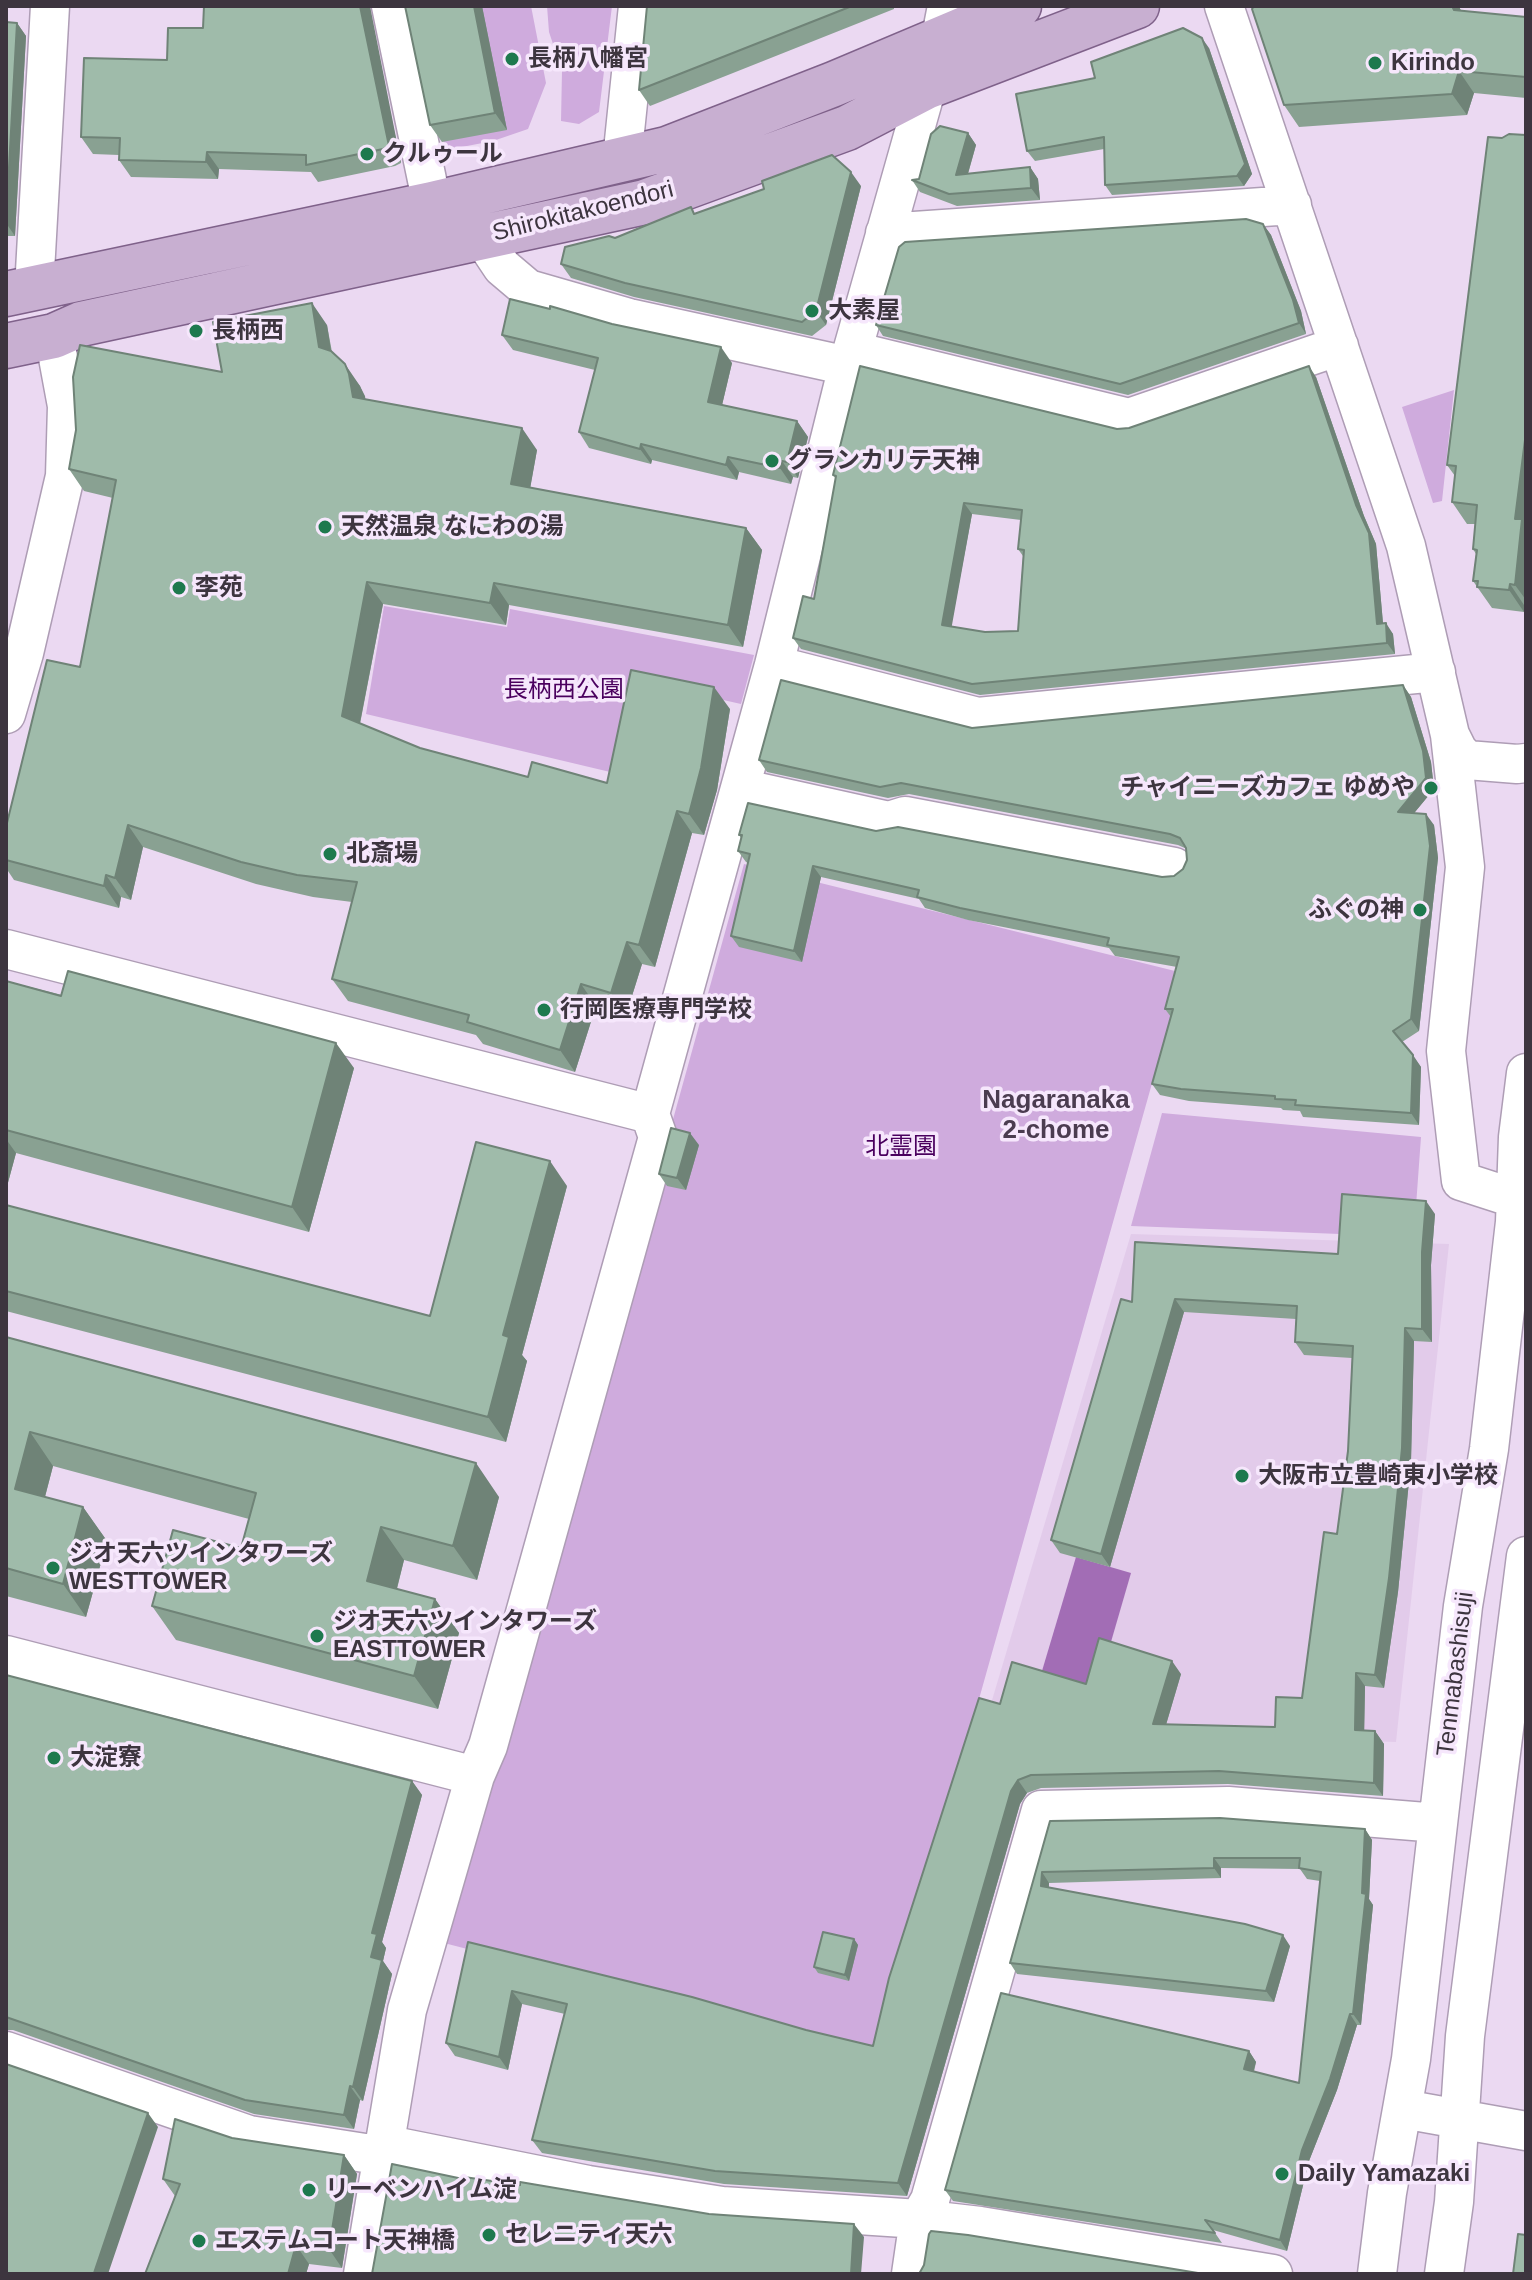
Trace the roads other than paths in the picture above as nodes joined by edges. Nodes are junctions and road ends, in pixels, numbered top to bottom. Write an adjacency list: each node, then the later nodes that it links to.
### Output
1 (50, 6): 14 (street)
2 (391, 6): 10 (street)
3 (638, 6): 9 (street)
4 (1019, 6): 7 (main road, Shirokitakoendori)
5 (1137, 6): 8 (main road, Shirokitakoendori)
6 (1224, 6): 11 (street)
7 (944, 21): 8 (street); 9 (main road, Shirokitakoendori)
8 (926, 87): 12 (street); 13 (main road, Shirokitakoendori)
9 (622, 160): 10 (main road, Shirokitakoendori)
10 (432, 204): 14 (main road, Shirokitakoendori)
11 (1292, 205): 12 (street); 17 (street)
12 (885, 233): 18 (street)
13 (482, 237): 15 (main road, Shirokitakoendori); 18 (street)
14 (20, 292)
15 (54, 336): 16 (main road, Shirokitakoendori); 21 (street)
16 (6, 346)
17 (1339, 346): 18 (street); 20 (street)
18 (850, 358): 19 (street)
19 (774, 665): 20 (street); 24 (street)
20 (1436, 672): 22 (street)
21 (6, 714)
22 (1450, 735): 23 (street); 29 (street)
23 (1526, 763)
24 (740, 788): 25 (street); 28 (street)
25 (1174, 867)
26 (6, 949): 28 (street)
27 (1526, 1073): 29 (street, Tenmabashisuji)
28 (650, 1114): 32 (street)
29 (1521, 1200): 33 (street, Tenmabashisuji)
30 (1526, 1556): 36 (street)
31 (6, 1655): 32 (street)
32 (475, 1776): 38 (street)
33 (1438, 1823): 35 (street, Tenmabashisuji); 39 (street)
34 (6, 2051): 38 (street)
35 (1403, 2109): 36 (street); 43 (street, Tenmabashisuji)
36 (1459, 2120): 37 (street); 44 (street)
37 (1526, 2131)
38 (383, 2150): 39 (street); 40 (street)
39 (919, 2219): 41 (street); 42 (street)
40 (363, 2274)
41 (911, 2274)
42 (1273, 2274)
43 (1377, 2274)
44 (1444, 2274)

